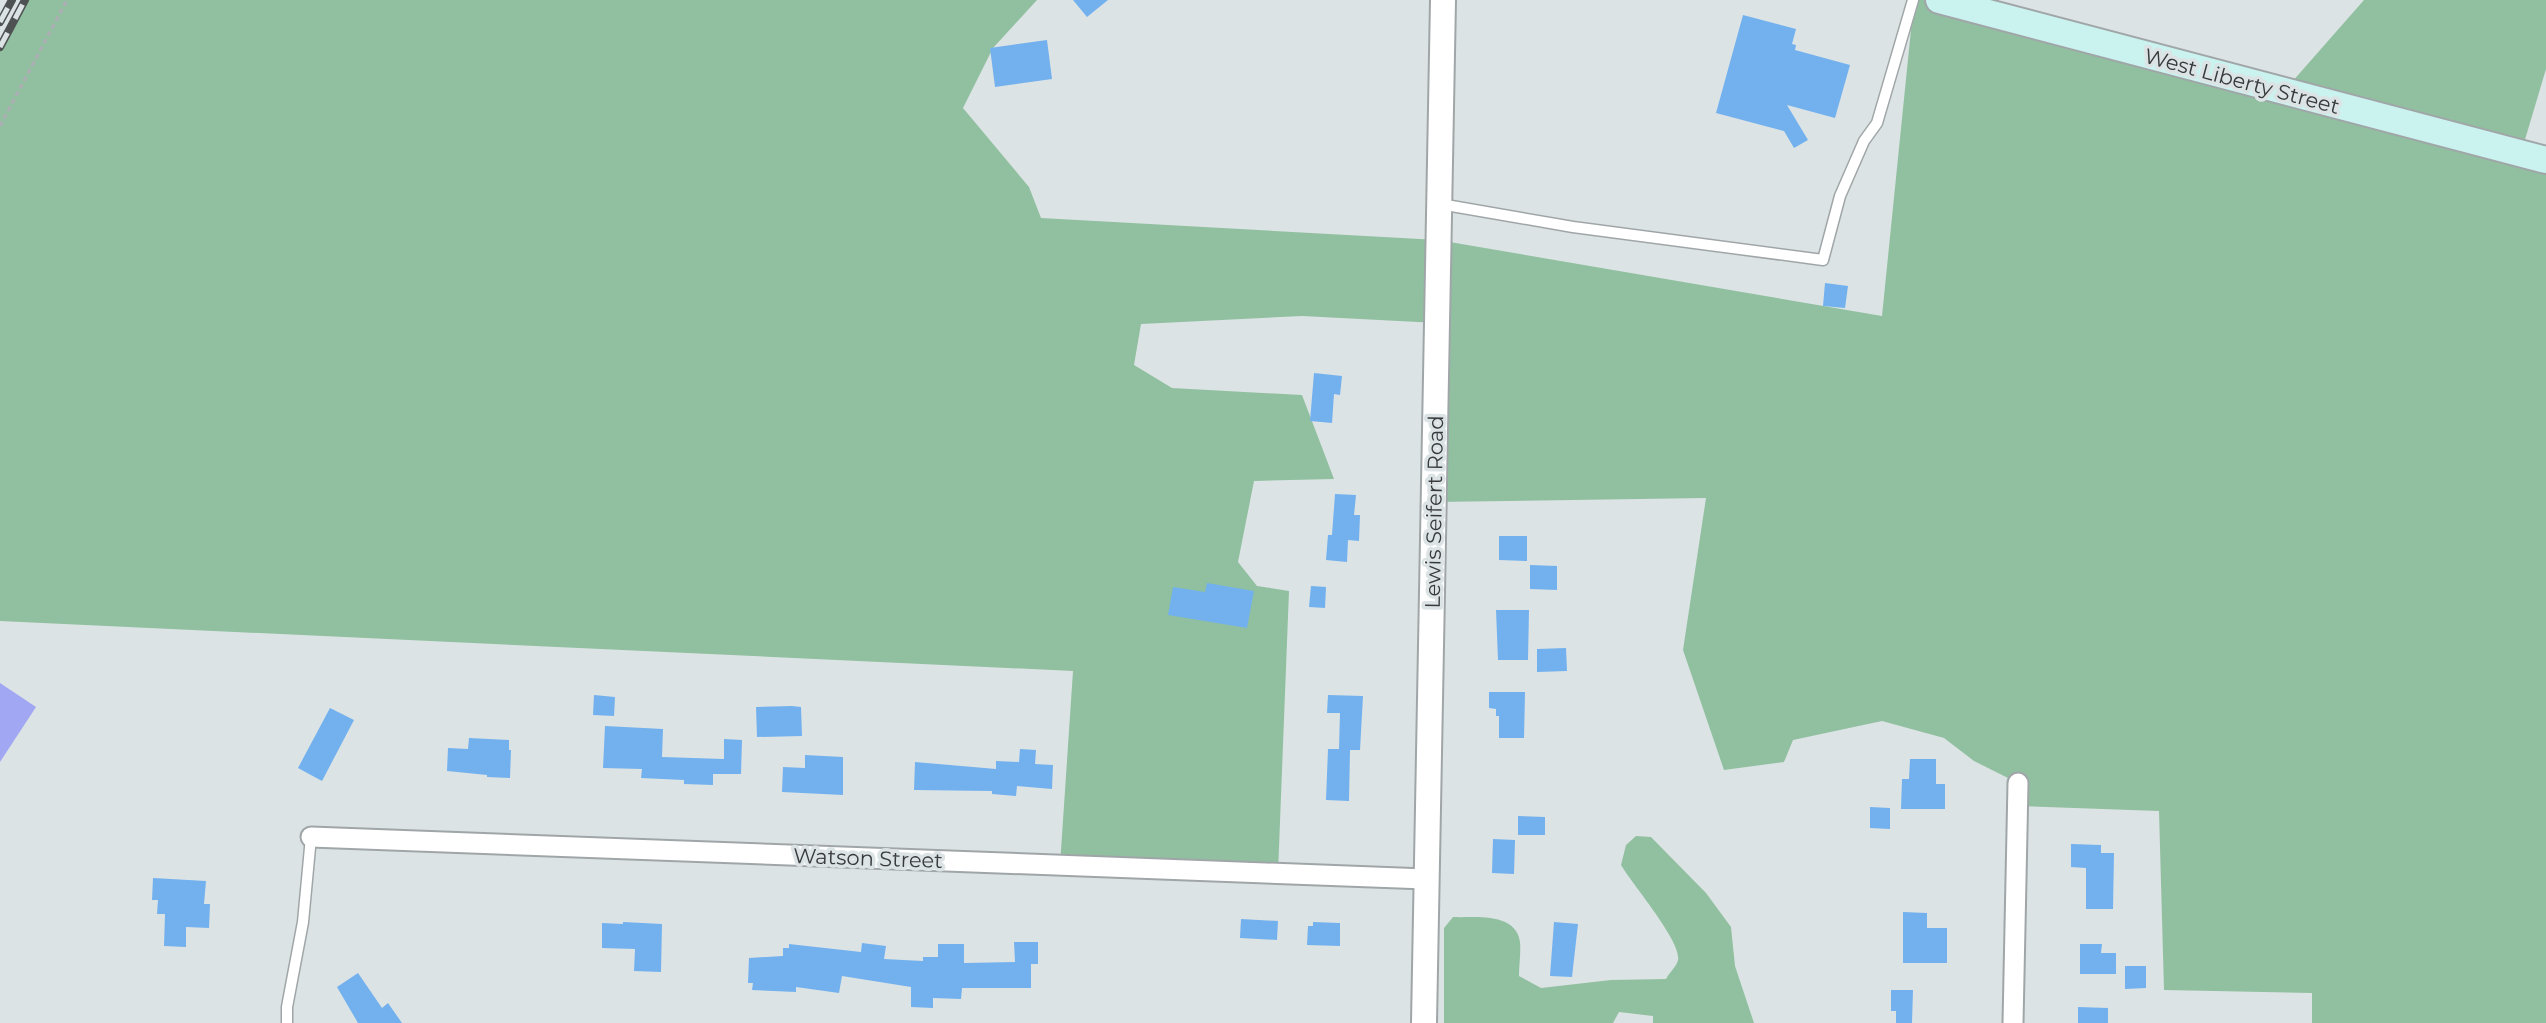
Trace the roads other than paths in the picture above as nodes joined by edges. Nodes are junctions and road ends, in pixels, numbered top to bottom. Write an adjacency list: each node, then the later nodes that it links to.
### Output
1 (1443, 0): 5 (street, Lewis Seifert Road)
2 (1913, 0): 5 (lane)
3 (1939, 0): 4 (main road, West Liberty Street)
4 (2546, 160)
5 (1439, 204): 8 (street, Lewis Seifert Road)
6 (2018, 783): 11 (street)
7 (311, 837): 8 (street, Watson Street); 9 (lane)
8 (1426, 878): 10 (street, Lewis Seifert Road)
9 (287, 1023)
10 (1424, 1023)
11 (2013, 1023)

